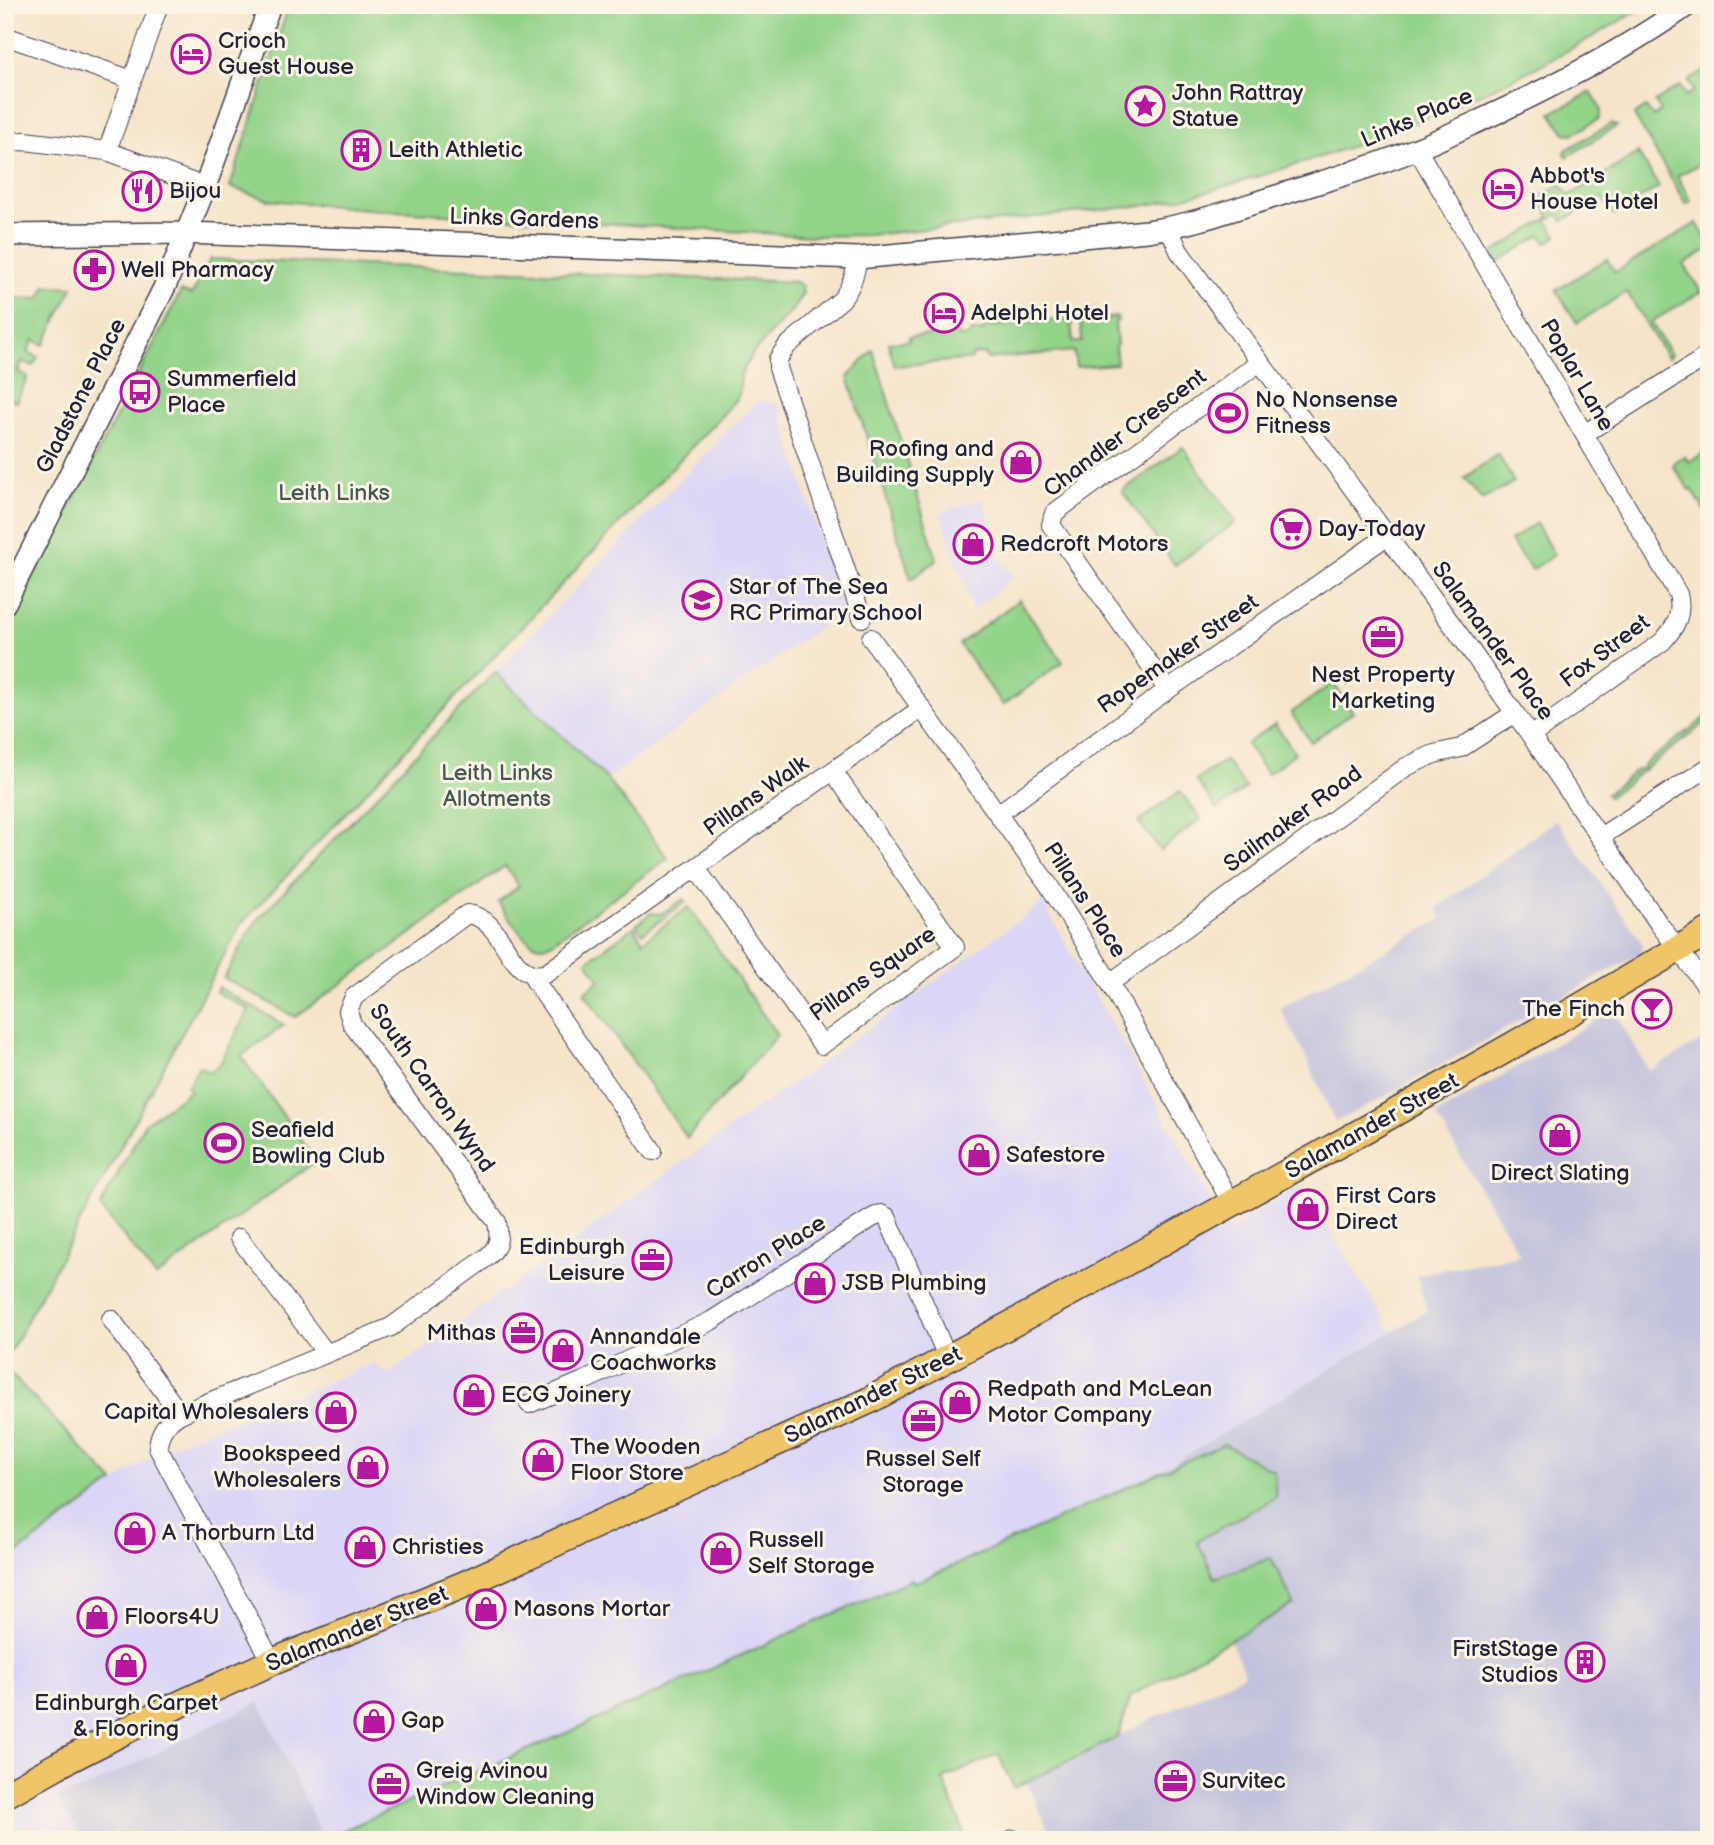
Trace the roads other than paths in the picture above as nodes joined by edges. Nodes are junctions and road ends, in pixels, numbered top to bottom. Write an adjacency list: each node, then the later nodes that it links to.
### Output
1 (159, 5): 5 (street)
2 (270, 5): 11 (street, Gladstone Place)
3 (1688, 5): 9 (street, Links Place)
4 (5, 36): 5 (street)
5 (132, 80): 10 (street)
6 (5, 132): 7 (street)
7 (25, 141): 8 (street); 10 (street)
8 (5, 142)
9 (1417, 149): 12 (street, Links Place); 18 (street, Poplar Lane)
10 (107, 151): 11 (street)
11 (205, 187): 13 (street, Gladstone Place)
12 (1158, 230): 15 (street, Links Gardens); 17 (street, Salamander Place)
13 (187, 233): 14 (street, Links Gardens); 15 (street, Links Gardens); 20 (street, Gladstone Place)
14 (5, 235)
15 (858, 258): 22 (street)
16 (1709, 355): 18 (street)
17 (1260, 362): 19 (street, Salamander Place); 25 (street, Chandler Crescent)
18 (1584, 434): 23 (street, Poplar Lane)
19 (1387, 536): 25 (street, Ropemaker Street); 27 (street, Salamander Place)
20 (11, 577): 21 (street, Gladstone Place)
21 (5, 603)
22 (862, 618)
23 (1674, 628): 28 (street, Fox Street)
24 (871, 638): 26 (street, Pillans Place)
25 (1168, 690): 31 (street, Ropemaker Street)
26 (922, 708): 30 (street, Pillans Walk); 31 (street, Pillans Place)
27 (1515, 713): 28 (street, Salamander Place); 37 (street, Sailmaker Road)
28 (1531, 736): 32 (street, Salamander Place)
29 (1709, 766): 32 (street)
30 (833, 771): 33 (street, Pillans Walk); 33 (street, Pillans Square)
31 (999, 814): 37 (street, Pillans Place)
32 (1600, 837): 35 (street, Salamander Place)
33 (696, 868): 36 (street, Pillans Walk)
34 (1709, 931): 35 (main road, Salamander Street)
35 (1679, 949): 38 (street, Salamander Place); 40 (main road, Salamander Street)
36 (533, 974): 39 (street); 43 (street, South Carron Wynd)
37 (1110, 983): 40 (street, Pillans Place)
38 (1709, 990)
39 (653, 1151)
40 (1232, 1204): 44 (main road, Salamander Street)
41 (239, 1238): 43 (street)
42 (111, 1320): 46 (street)
43 (326, 1353): 46 (street, South Carron Wynd)
44 (948, 1359): 45 (street, Carron Place); 47 (main road, Salamander Street)
45 (529, 1404)
46 (180, 1414): 47 (street, South Carron Wynd)
47 (272, 1662): 48 (main road, Salamander Street)
48 (5, 1795)

